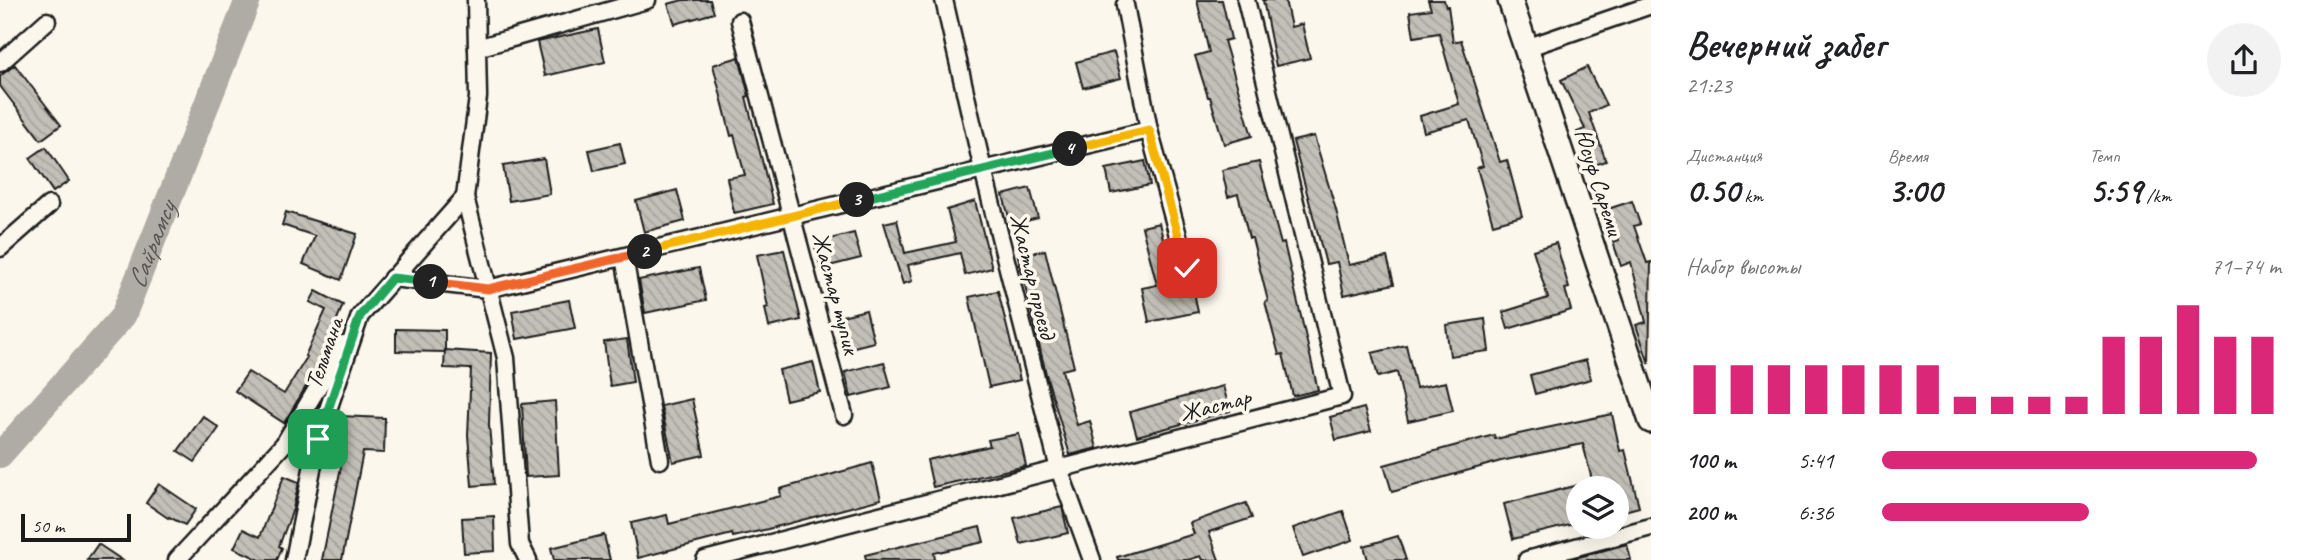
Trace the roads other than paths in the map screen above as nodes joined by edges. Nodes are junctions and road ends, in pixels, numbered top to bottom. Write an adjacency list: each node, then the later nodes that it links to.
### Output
1 (476, 0): 10 (street)
2 (647, 0): 10 (street)
3 (944, 0): 14 (street, Жастар проезд)
4 (1246, 0): 27 (street, Жастар)
5 (1510, 0): 11 (main road, Юсуф Сареми)
6 (1125, 5): 13 (street)
7 (1651, 5): 11 (street)
8 (47, 21): 12 (street)
9 (740, 21): 17 (street, Жастар тупик)
10 (477, 48): 15 (street)
11 (1526, 48): 25 (main road, Юсуф Сареми)
12 (0, 63)
13 (1149, 130): 14 (street); 20 (street)
14 (983, 170): 17 (street); 27 (street, Жастар проезд)
15 (465, 197): 21 (street, Тельмана); 22 (street)
16 (49, 205): 18 (street)
17 (792, 216): 19 (street); 24 (street, Жастар тупик)
18 (0, 248)
19 (624, 257): 22 (street); 26 (street)
20 (1187, 268)
21 (392, 278): 22 (street); 23 (street, Тельмана)
22 (488, 289): 31 (street)
23 (360, 316): 29 (street); 30 (street, Тельмана)
24 (844, 415)
25 (1651, 421)
26 (660, 460)
27 (1059, 469): 32 (street, Жастар); 33 (street, Жастар проезд)
28 (1651, 527): 34 (street)
29 (177, 560)
30 (294, 560)
31 (528, 560)
32 (705, 560)
33 (1092, 560)
34 (1527, 560)

